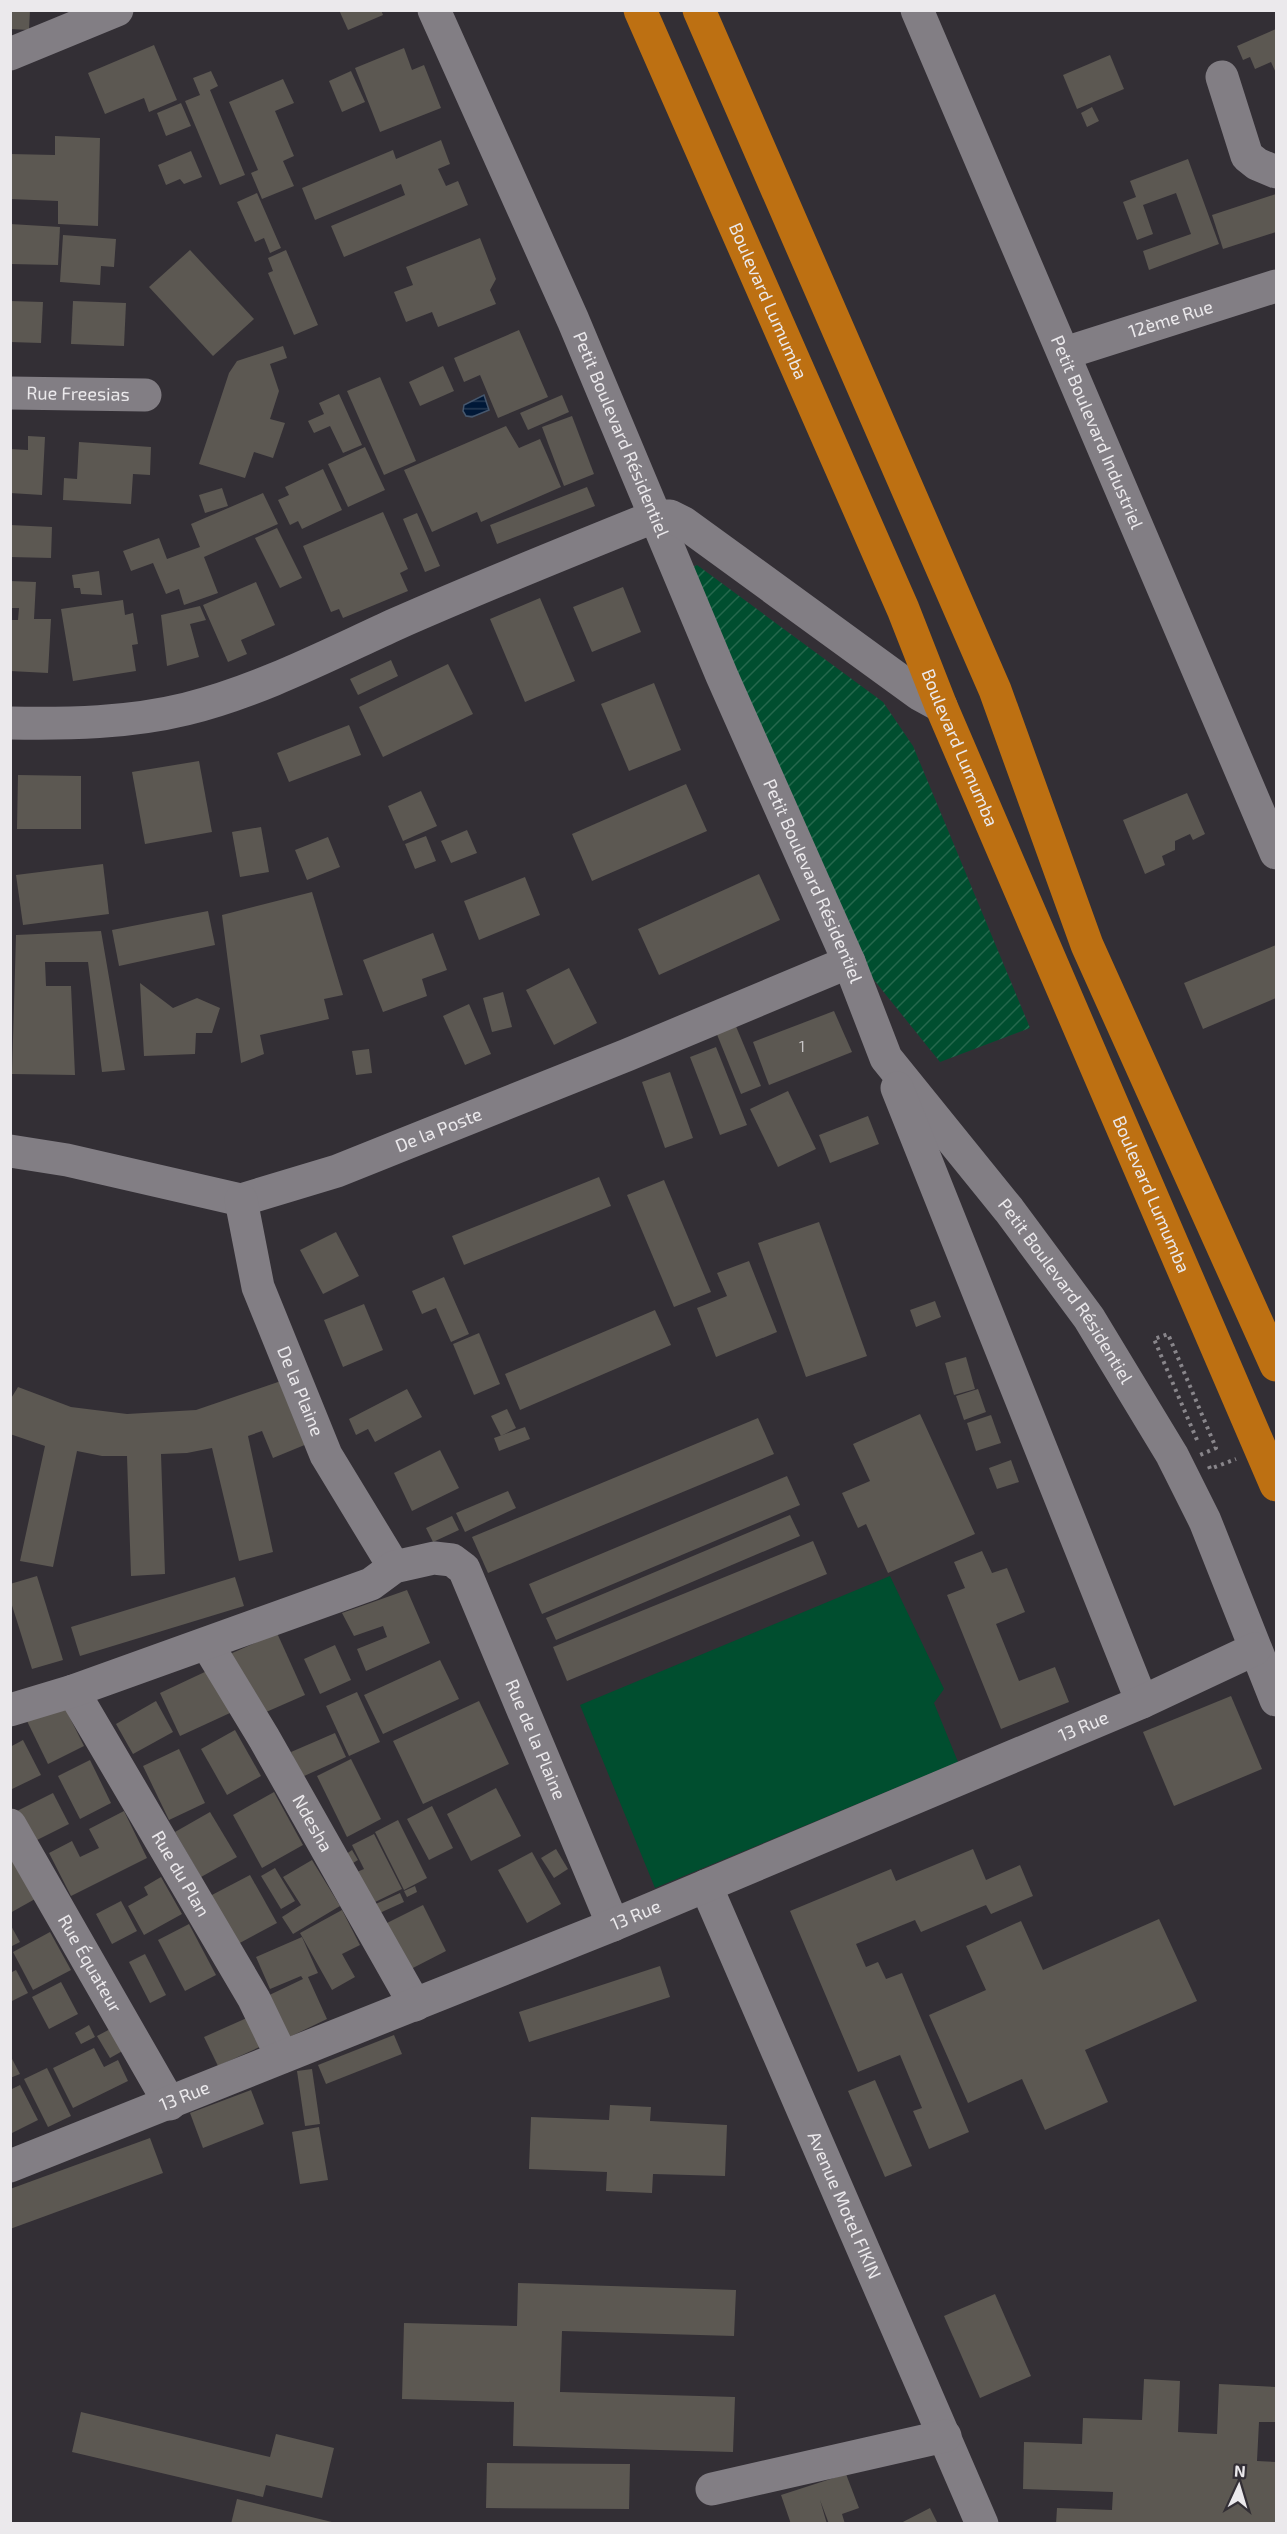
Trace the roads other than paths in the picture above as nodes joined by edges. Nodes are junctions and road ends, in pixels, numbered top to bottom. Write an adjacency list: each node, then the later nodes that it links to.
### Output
1 (117, 10): 6 (street)
2 (434, 10): 13 (street, Petit Boulevard Résidentiel)
3 (640, 10): 14 (highway, Boulevard Lumumba)
4 (699, 10): 21 (highway)
5 (917, 10): 10 (street, Petit Boulevard Industriel)
6 (10, 54)
7 (1222, 77): 8 (street)
8 (1276, 172)
9 (1276, 287): 10 (street, 12ème Rue)
10 (1065, 353): 16 (street, Petit Boulevard Industriel)
11 (10, 393): 12 (street, Rue Freesias)
12 (145, 395)
13 (656, 516): 14 (street); 15 (street); 17 (street, Petit Boulevard Résidentiel)
14 (941, 706): 23 (highway, Boulevard Lumumba)
15 (10, 723)
16 (1276, 853)
17 (849, 962): 18 (street, Petit Boulevard Résidentiel); 20 (street, De la Poste)
18 (886, 1058): 26 (street, Petit Boulevard Résidentiel); 29 (street)
19 (10, 1151): 20 (street, De la Poste)
20 (241, 1200): 24 (street, De la Plaine)
21 (1269, 1329): 22 (highway)
22 (1276, 1365)
23 (1276, 1485)
24 (394, 1567): 25 (street); 33 (street, Rue de la Plaine)
25 (207, 1644): 27 (street); 34 (street, Ndesha)
26 (1255, 1649): 28 (street, Petit Boulevard Résidentiel); 29 (street, 13 Rue)
27 (74, 1691): 30 (street); 35 (street, Rue du Plan)
28 (1276, 1700)
29 (1142, 1702): 32 (street, 13 Rue)
30 (10, 1710)
31 (10, 1825): 36 (street, Rue Équateur)
32 (706, 1886): 33 (street, 13 Rue); 38 (street, Avenue Motel FIKIN)
33 (613, 1925): 34 (street, 13 Rue)
34 (415, 2005): 35 (street, 13 Rue)
35 (282, 2057): 36 (street, 13 Rue)
36 (170, 2104): 37 (street, 13 Rue)
37 (10, 2166)
38 (945, 2436): 39 (street); 40 (street, Avenue Motel FIKIN)
39 (712, 2489)
40 (982, 2523)

